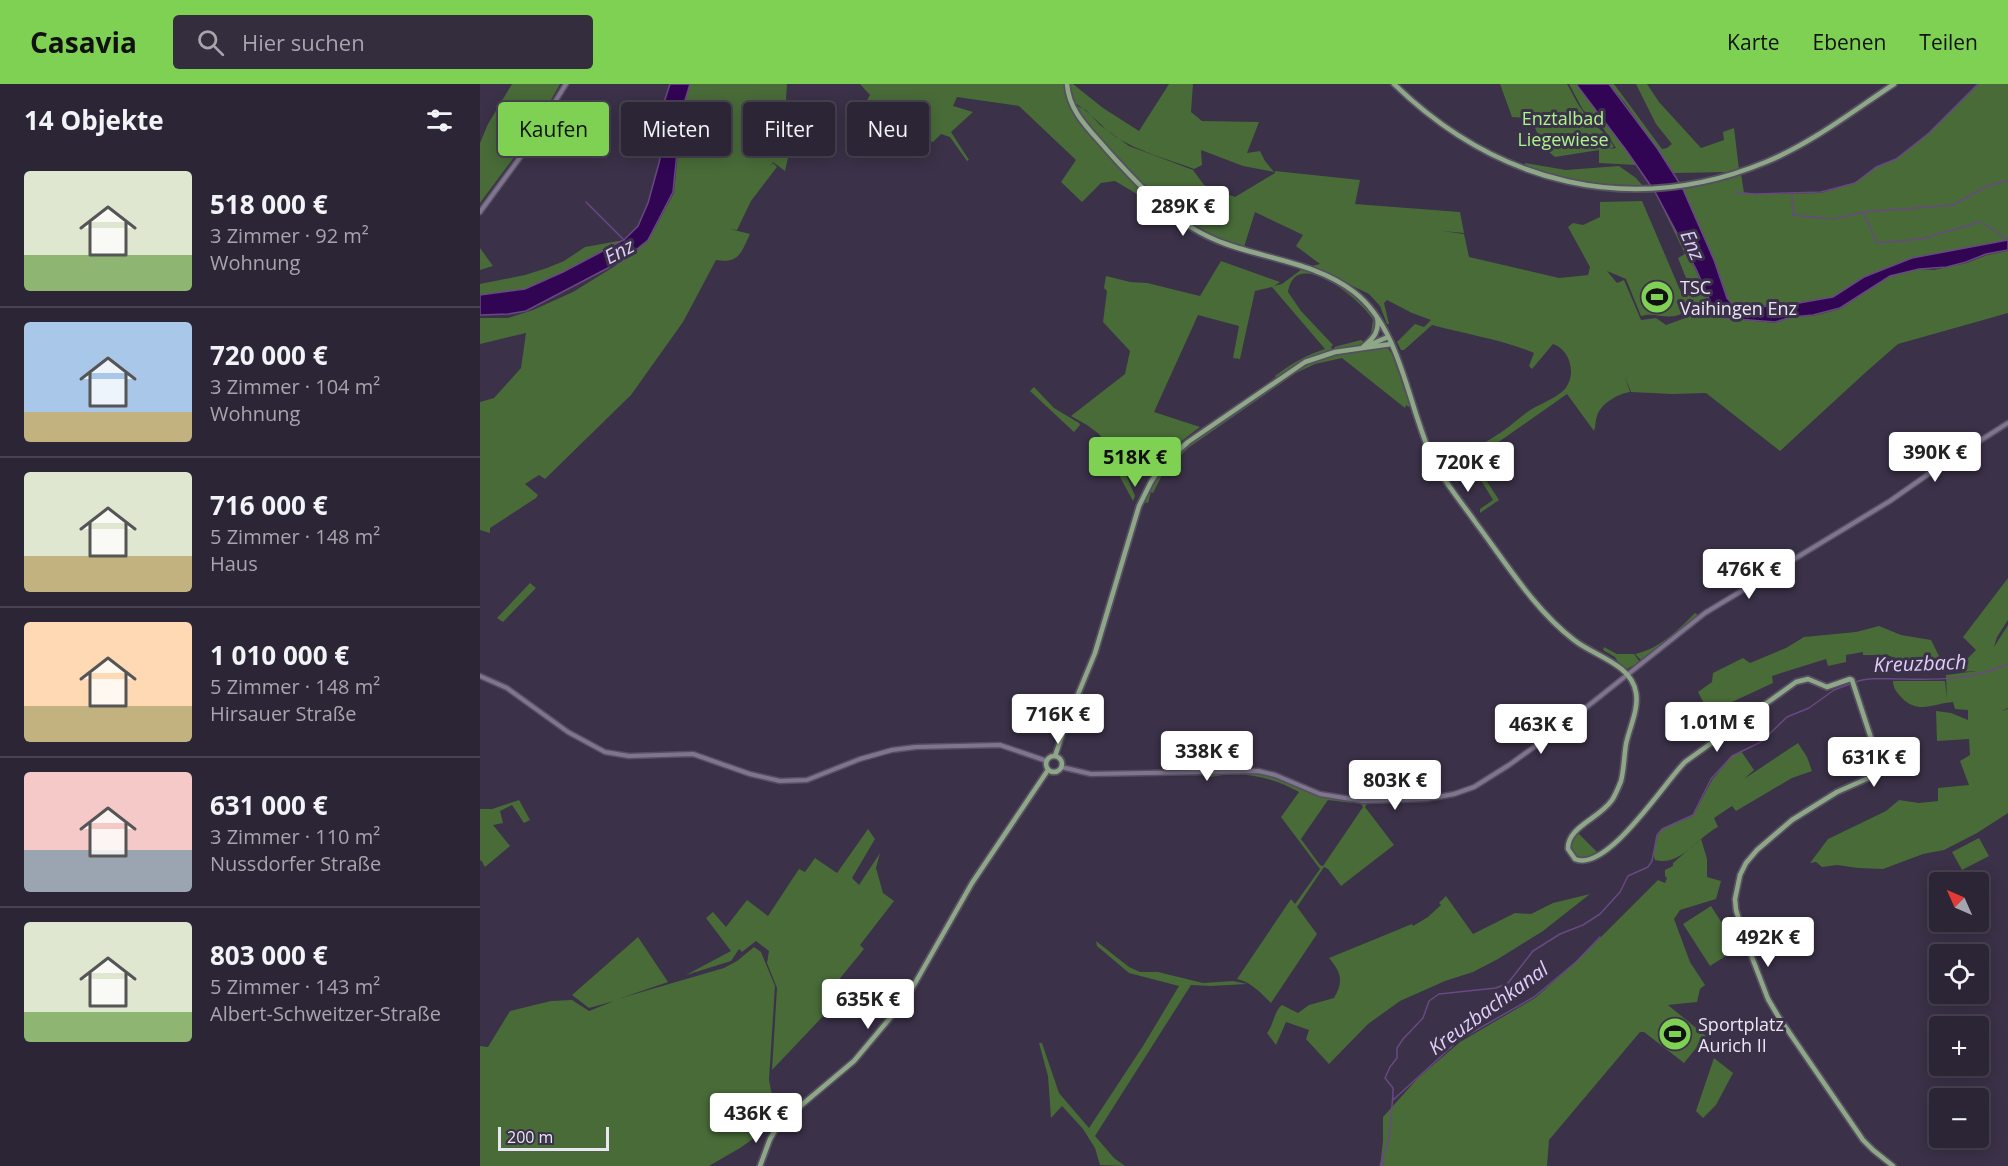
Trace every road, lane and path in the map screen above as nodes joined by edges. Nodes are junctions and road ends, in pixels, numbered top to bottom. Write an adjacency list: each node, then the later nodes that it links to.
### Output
1 (566, 84): 5 (street)
2 (1067, 84): 6 (main road)
3 (1394, 84): 4 (main road)
4 (1894, 84)
5 (480, 212)
6 (1375, 313): 7 (main road); 9 (main road)
7 (1388, 337): 8 (main road); 9 (main road)
8 (1391, 344): 9 (main road); 11 (main road)
9 (1363, 347): 13 (main road)
10 (2008, 423): 11 (street)
11 (1628, 675): 15 (street); 18 (main road)
12 (480, 676): 14 (street)
13 (1055, 756): 14 (main road); 15 (main road)
14 (1047, 761): 16 (main road)
15 (1061, 767): 16 (main road)
16 (1048, 770): 17 (main road)
17 (760, 1166)
18 (1893, 1166)

